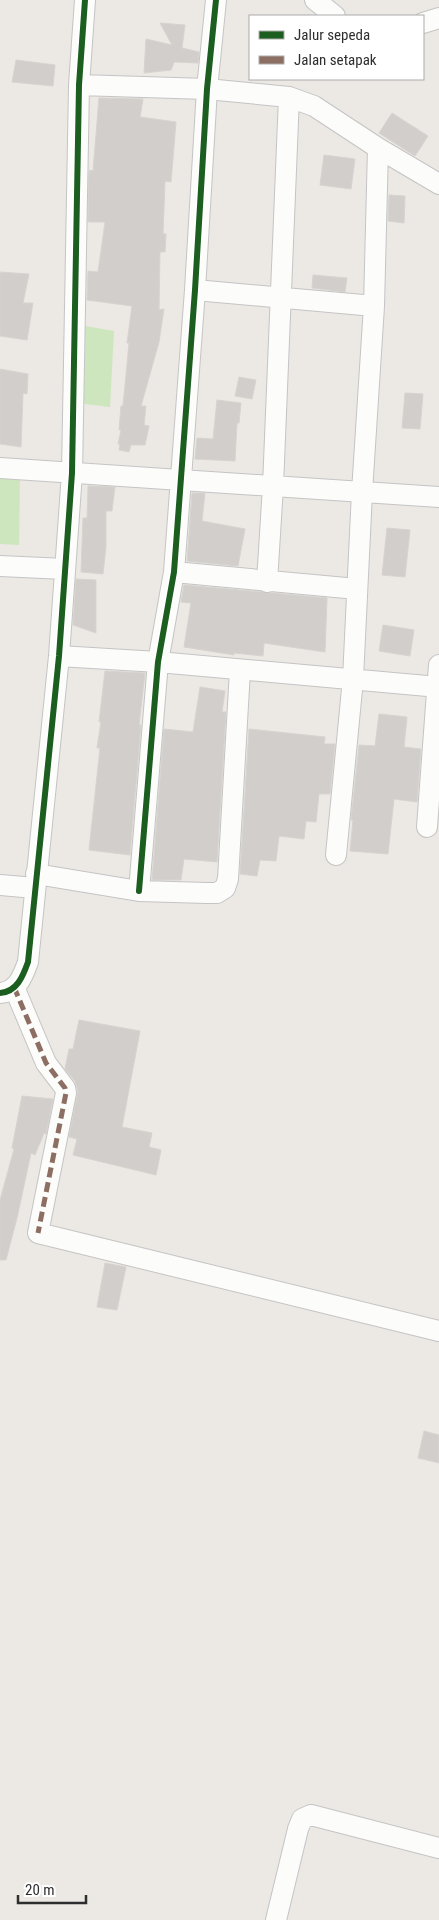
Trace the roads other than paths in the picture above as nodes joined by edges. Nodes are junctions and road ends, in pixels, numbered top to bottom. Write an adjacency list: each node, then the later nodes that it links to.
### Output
1 (85, 0): 7 (street)
2 (216, 0): 8 (street)
3 (315, 0): 4 (street)
4 (333, 15)
5 (439, 18): 6 (street)
6 (424, 23)
7 (79, 85): 8 (street); 16 (street)
8 (207, 90): 9 (street); 12 (street)
9 (289, 97): 10 (street); 13 (street)
10 (378, 148): 11 (street); 14 (street)
11 (439, 184)
12 (195, 290): 13 (street); 17 (street)
13 (281, 298): 14 (street); 18 (street)
14 (374, 306): 19 (street)
15 (0, 468): 16 (street)
16 (72, 473): 17 (street); 22 (street)
17 (181, 480): 18 (street); 23 (street)
18 (273, 486): 19 (street); 24 (street)
19 (362, 492): 20 (street); 25 (street)
20 (439, 497)
21 (0, 566): 22 (street)
22 (64, 569): 26 (street)
23 (174, 572): 24 (street); 27 (street)
24 (267, 582): 25 (street)
25 (357, 589): 30 (street)
26 (59, 656): 27 (street); 34 (street)
27 (158, 662): 29 (street); 36 (street)
28 (439, 665): 31 (street)
29 (240, 670): 30 (street); 36 (street)
30 (353, 679): 31 (street); 33 (street)
31 (438, 687): 32 (street)
32 (428, 827)
33 (336, 855)
34 (36, 881): 35 (street); 36 (street); 37 (street)
35 (0, 885)
36 (139, 891)
37 (7, 990): 38 (street)
38 (439, 1331)
39 (439, 1848): 40 (street)
40 (276, 1920)

